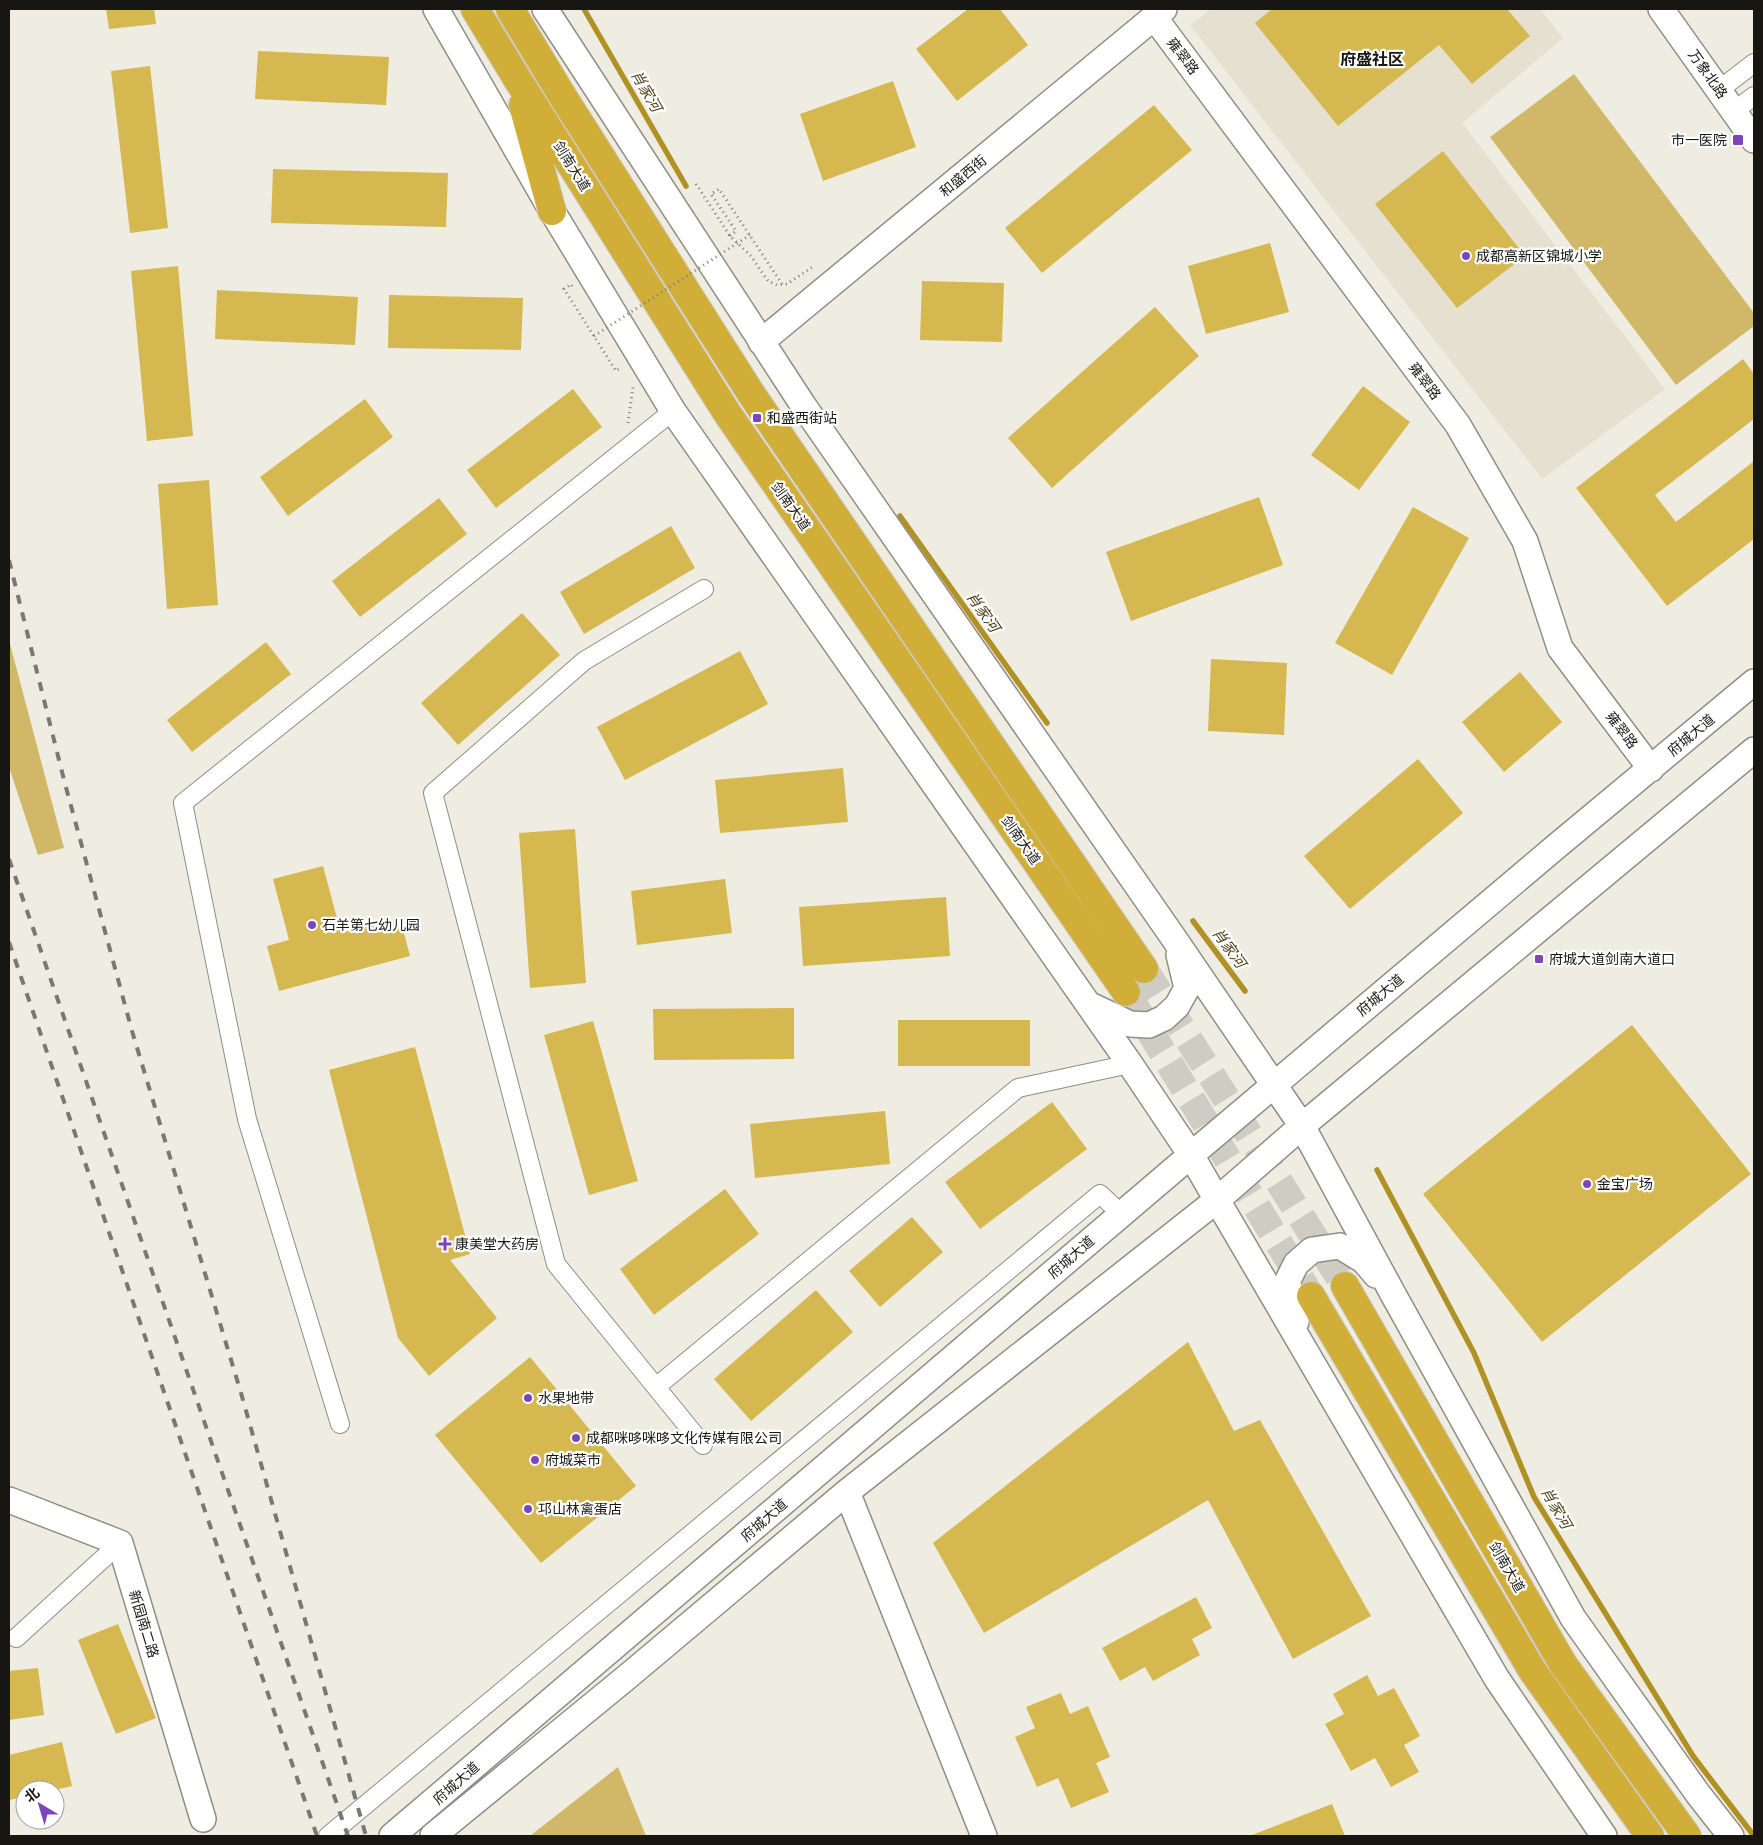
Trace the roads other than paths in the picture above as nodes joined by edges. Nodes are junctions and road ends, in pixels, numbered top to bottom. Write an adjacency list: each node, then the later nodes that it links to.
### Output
1 (436, 9): 15 (main road)
2 (476, 9): 9 (highway, 剑南大道)
3 (510, 9): 11 (highway, 剑南大道)
4 (529, 9): 11 (highway)
5 (546, 9): 16 (main road)
6 (1661, 9): 10 (main road, 万象北路)
7 (1159, 13): 16 (main road, 和盛西街); 21 (main road, 雍翠路)
8 (1754, 63): 10 (street)
9 (516, 77): 15 (highway); 24 (highway, 剑南大道)
10 (1719, 90): 13 (main road, 万象北路)
11 (560, 92): 23 (highway, 剑南大道)
12 (1754, 96): 13 (street)
13 (1734, 111): 14 (main road, 万象北路)
14 (1754, 140)
15 (552, 211): 17 (main road)
16 (761, 342): 22 (main road)
17 (673, 410): 25 (main road); 37 (street)
18 (704, 589): 36 (street)
19 (1754, 682): 21 (main road, 府城大道)
20 (1754, 750): 28 (main road, 府城大道)
21 (1651, 769): 27 (main road, 府城大道)
22 (1173, 937): 25 (main road); 27 (main road)
23 (1144, 969)
24 (1126, 992)
25 (1088, 1004): 26 (main road)
26 (1130, 1064): 29 (main road); 36 (street)
27 (1274, 1085): 28 (main road); 29 (main road, 府城大道)
28 (1302, 1126): 30 (main road, 府城大道); 33 (main road)
29 (1191, 1156): 30 (main road); 31 (main road, 府城大道)
30 (1217, 1200): 35 (main road); 39 (main road, 府城大道)
31 (1121, 1214): 45 (street); 46 (main road, 府城大道)
32 (1345, 1286): 51 (highway, 剑南大道)
33 (1393, 1294): 35 (main road); 43 (main road)
34 (1311, 1296): 50 (highway)
35 (1302, 1346): 49 (main road)
36 (656, 1387): 38 (street)
37 (340, 1424)
38 (703, 1445)
39 (847, 1492): 47 (main road, 府城大道); 48 (main road)
40 (9, 1500): 41 (main road)
41 (120, 1543): 42 (street); 44 (main road, 新园南二路)
42 (16, 1638)
43 (1698, 1794): 52 (main road); 53 (main road)
44 (203, 1819)
45 (328, 1836)
46 (392, 1836)
47 (433, 1836)
48 (984, 1836)
49 (1604, 1836)
50 (1650, 1836)
51 (1687, 1836)
52 (1711, 1836)
53 (1731, 1836)

